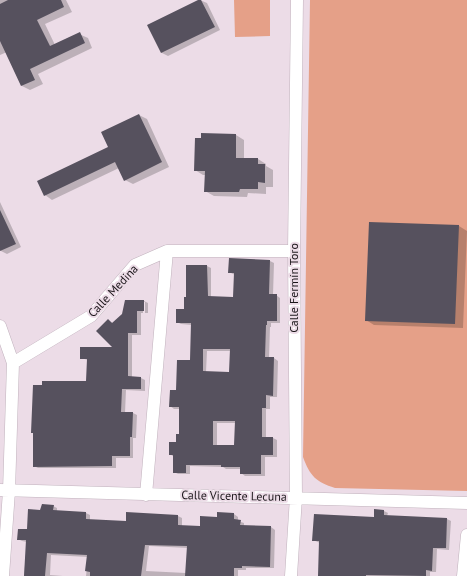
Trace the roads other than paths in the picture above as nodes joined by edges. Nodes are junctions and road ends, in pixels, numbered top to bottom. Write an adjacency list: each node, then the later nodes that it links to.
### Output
1 (298, 0): 3 (street, Calle Fermín Toro)
2 (167, 251): 3 (street, Calle Medina); 5 (street, Calle Medina); 7 (street)
3 (294, 251): 8 (street, Calle Fermín Toro)
4 (0, 326): 5 (street)
5 (13, 363): 6 (street)
6 (4, 490): 7 (street, Calle Vicente Lecuna); 11 (street)
7 (146, 495): 8 (street, Calle Vicente Lecuna)
8 (296, 497): 9 (street, Calle Vicente Lecuna); 12 (street, Calle Fermín Toro)
9 (467, 503)
10 (467, 535): 13 (street)
11 (3, 576)
12 (291, 576)
13 (463, 576)

